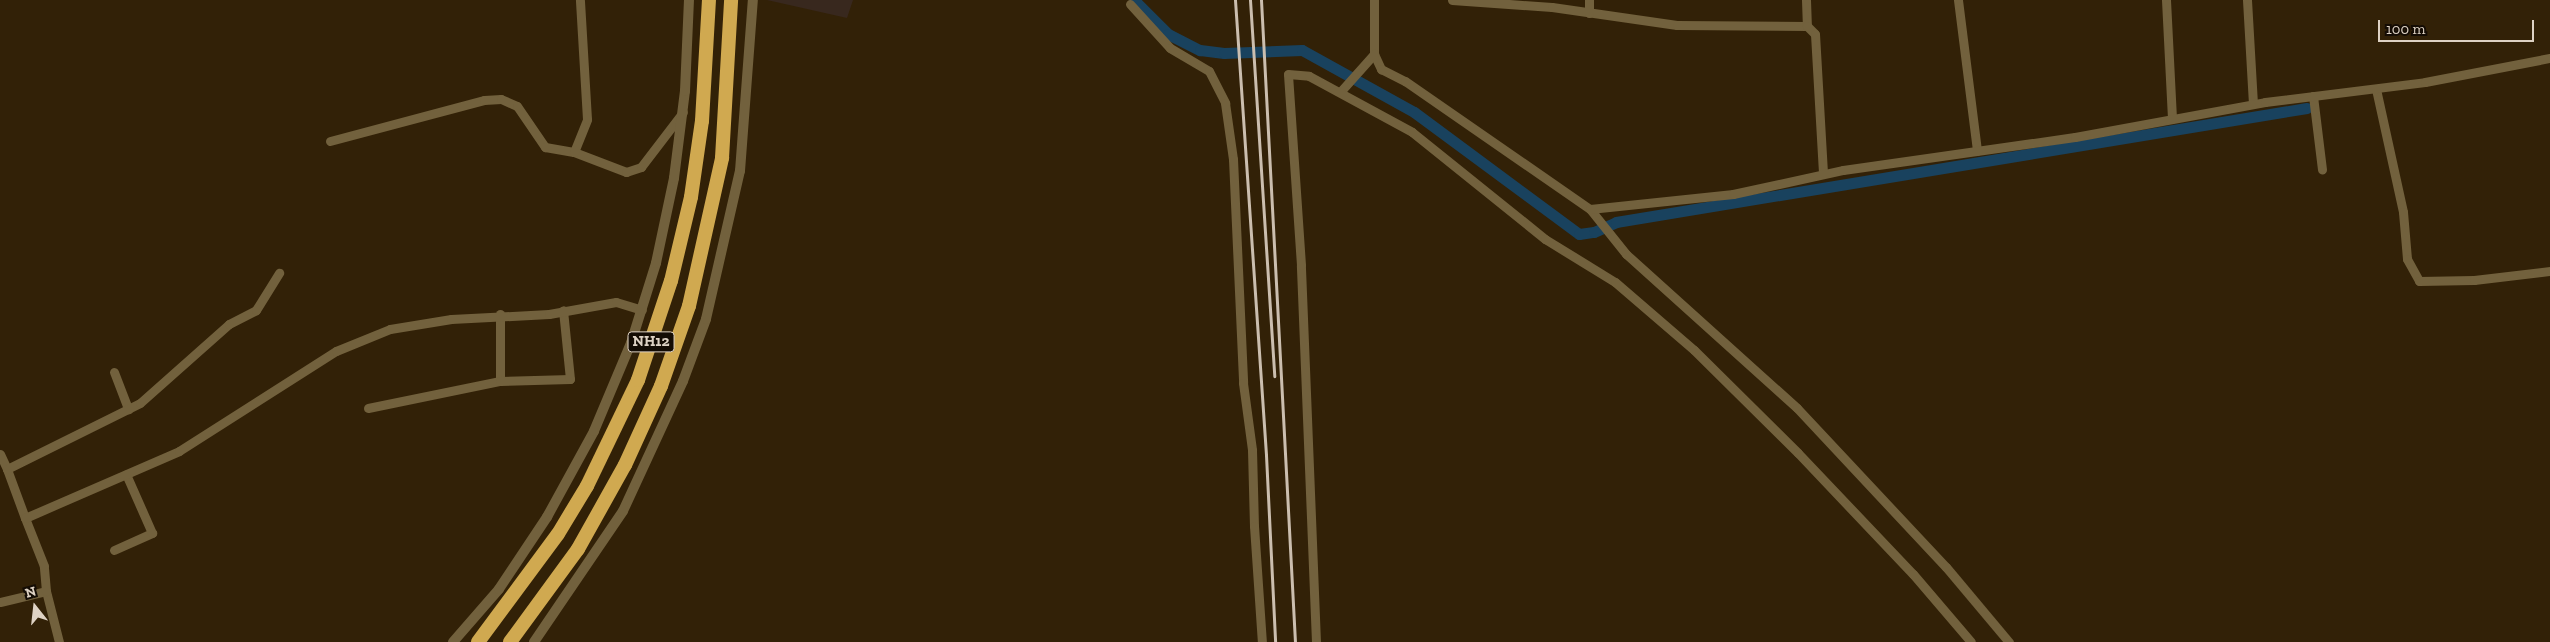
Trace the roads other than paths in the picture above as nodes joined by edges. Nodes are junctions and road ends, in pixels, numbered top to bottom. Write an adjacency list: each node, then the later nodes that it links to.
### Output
1 (580, 0): 26 (street)
2 (689, 0): 22 (street)
3 (709, 0): 48 (highway, NH12)
4 (731, 0): 49 (highway, NH12)
5 (753, 0): 50 (street)
6 (1374, 0): 16 (street)
7 (1452, 0): 14 (street)
8 (1589, 0): 14 (street)
9 (1806, 0): 15 (street)
10 (1958, 0): 25 (street)
11 (2166, 0): 23 (street)
12 (2247, 0): 21 (street)
13 (1130, 4): 51 (street)
14 (1589, 13): 15 (street)
15 (1808, 26): 28 (street)
16 (1374, 54): 19 (street); 29 (street)
17 (2550, 58): 18 (street)
18 (2376, 89): 20 (street); 30 (street)
19 (1341, 91): 52 (street); 53 (street)
20 (2312, 96): 21 (street); 27 (street)
21 (2253, 104): 23 (street)
22 (683, 112): 26 (street); 33 (street)
23 (2172, 119): 25 (street)
24 (330, 141): 26 (street)
25 (1976, 151): 28 (street)
26 (574, 152)
27 (2322, 169)
28 (1823, 174): 29 (street)
29 (1591, 210): 54 (street)
30 (2550, 271)
31 (278, 273): 38 (street)
32 (563, 310): 33 (street); 34 (street); 36 (street)
33 (642, 310): 47 (street)
34 (500, 314): 36 (street); 41 (street)
35 (114, 372): 38 (street)
36 (500, 381): 37 (street)
37 (368, 408)
38 (128, 409): 40 (street)
39 (0, 454): 40 (street)
40 (7, 469): 42 (street)
41 (126, 474): 42 (street); 43 (street)
42 (25, 518): 44 (street)
43 (114, 550)
44 (46, 591): 45 (street); 46 (street)
45 (0, 602)
46 (59, 642)
47 (453, 642)
48 (478, 642)
49 (510, 642)
50 (534, 642)
51 (1262, 642)
52 (1316, 642)
53 (1971, 642)
54 (2010, 642)

